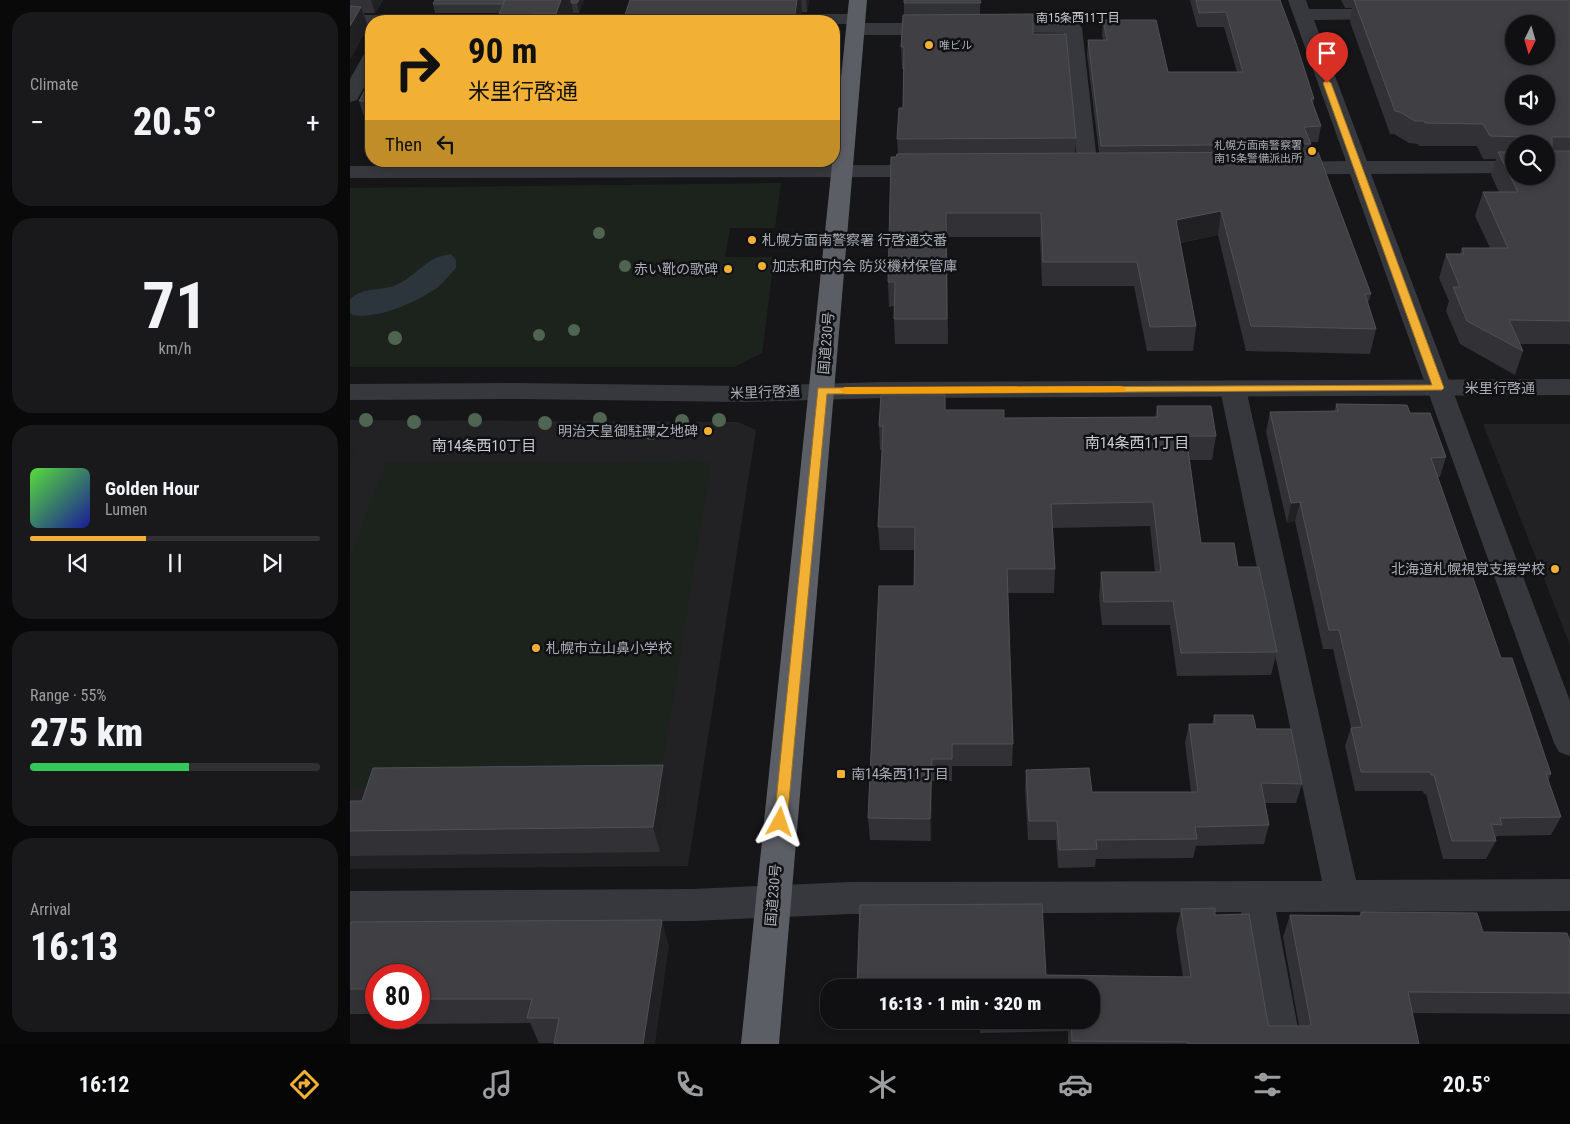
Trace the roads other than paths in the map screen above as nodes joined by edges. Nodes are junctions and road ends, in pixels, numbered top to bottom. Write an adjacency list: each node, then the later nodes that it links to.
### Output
1 (404, 0): 6 (street)
2 (533, 0): 7 (street)
3 (644, 0): 8 (street)
4 (1300, 7): 5 (street); 17 (street)
5 (1406, 14)
6 (395, 15)
7 (527, 15)
8 (639, 15)
9 (840, 16): 10 (street)
10 (856, 16): 18 (street); 19 (highway, 国道230号)
11 (350, 20): 12 (street)
12 (365, 20)
13 (365, 69): 14 (street)
14 (350, 96)
15 (1505, 167): 17 (street)
16 (1262, 168): 17 (street)
17 (1357, 168): 23 (street)
18 (1088, 170)
19 (841, 171): 20 (street); 21 (street); 25 (highway, 国道230号)
20 (949, 171)
21 (350, 172)
22 (1570, 387): 23 (street, 米里行啓通)
23 (1438, 388): 24 (street, 米里行啓通); 27 (street)
24 (1233, 389): 25 (street, 米里行啓通); 30 (street)
25 (822, 390): 26 (street, 米里行啓通); 31 (highway, 国道230号)
26 (350, 392)
27 (1570, 743)
28 (1570, 894): 30 (street)
29 (1256, 897): 30 (street); 31 (street); 34 (street)
30 (1343, 897)
31 (773, 901): 32 (street); 33 (highway, 国道230号)
32 (350, 907)
33 (760, 1044)
34 (1282, 1044)

